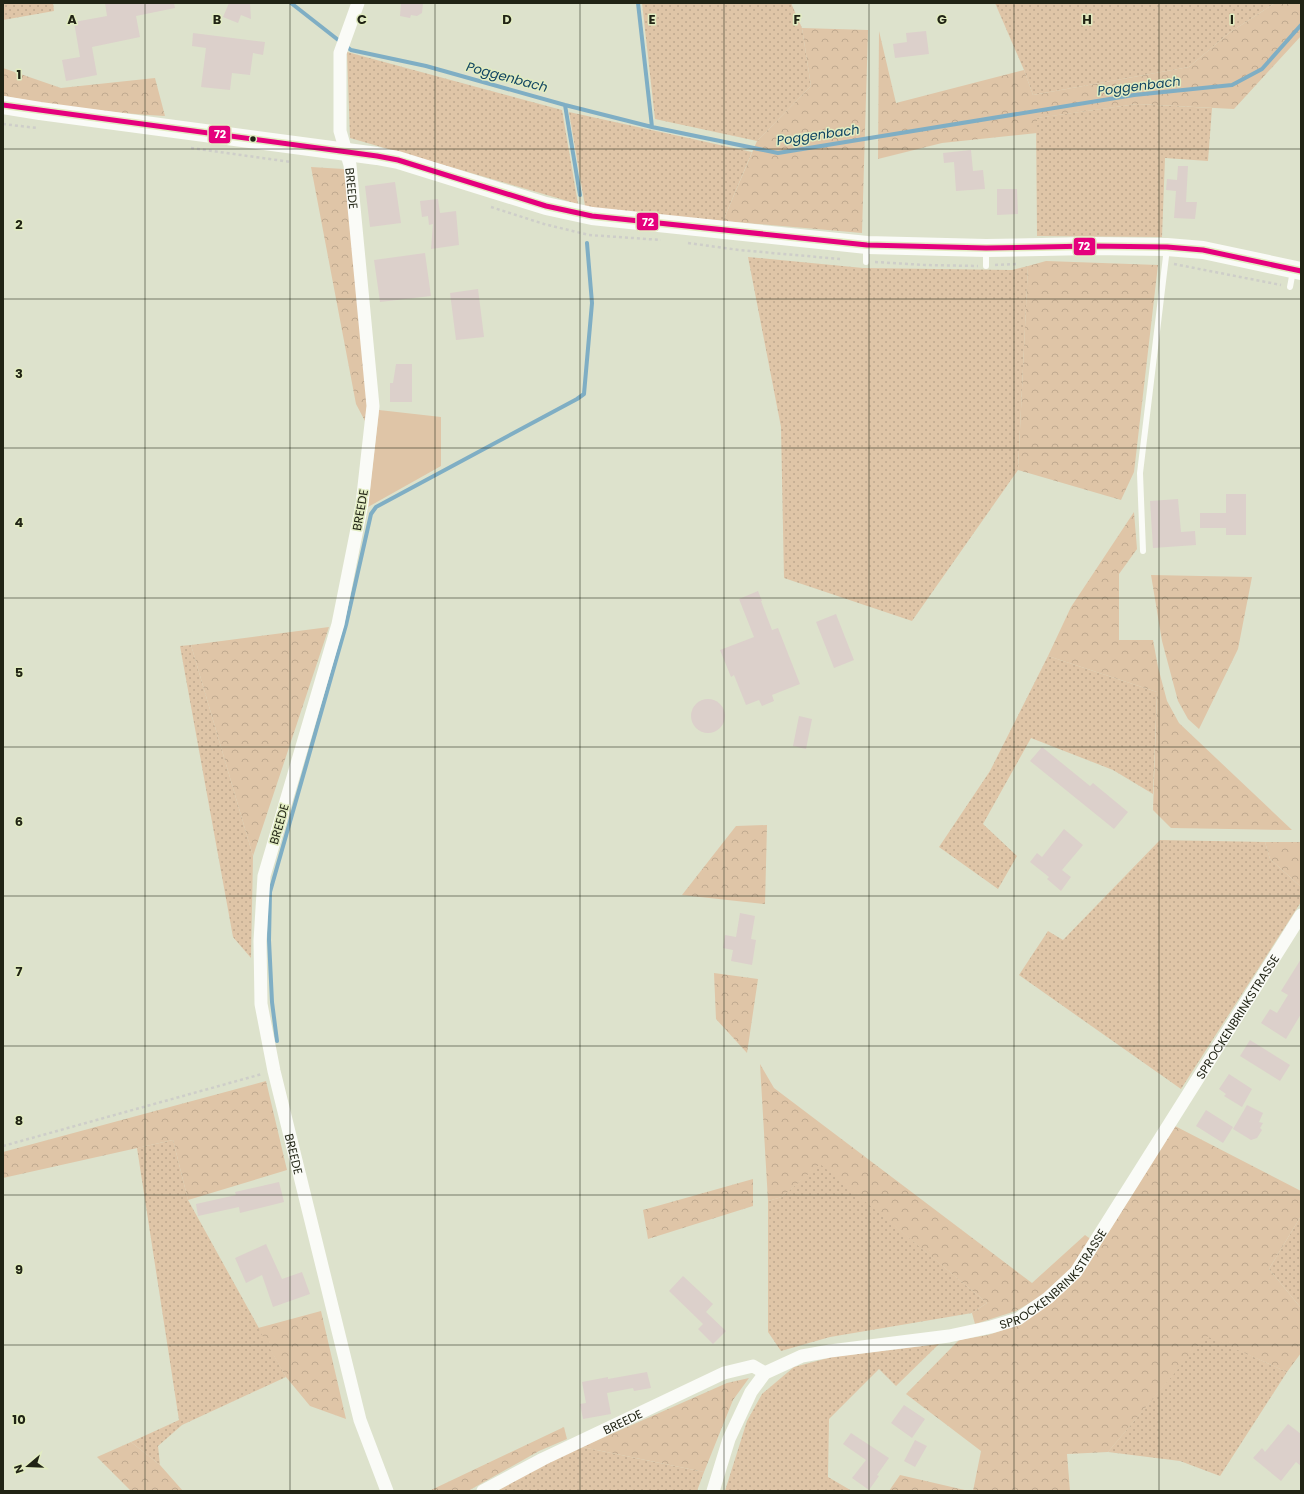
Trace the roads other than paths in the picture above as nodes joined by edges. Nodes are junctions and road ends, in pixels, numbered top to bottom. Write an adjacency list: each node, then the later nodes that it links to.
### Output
1 (358, 3): 3 (street, BREEDE)
2 (3, 105): 3 (street)
3 (345, 151): 4 (street); 10 (street, BREEDE)
4 (1167, 247): 5 (street); 7 (lane)
5 (1297, 271): 6 (lane)
6 (1290, 287)
7 (1143, 551)
8 (1301, 916): 9 (street, SPROCKENBRINKSTRASSE)
9 (765, 1373): 11 (street, BREEDE); 12 (street, SPROCKENBRINKSTRASSE)
10 (387, 1491)
11 (483, 1491)
12 (713, 1491)

